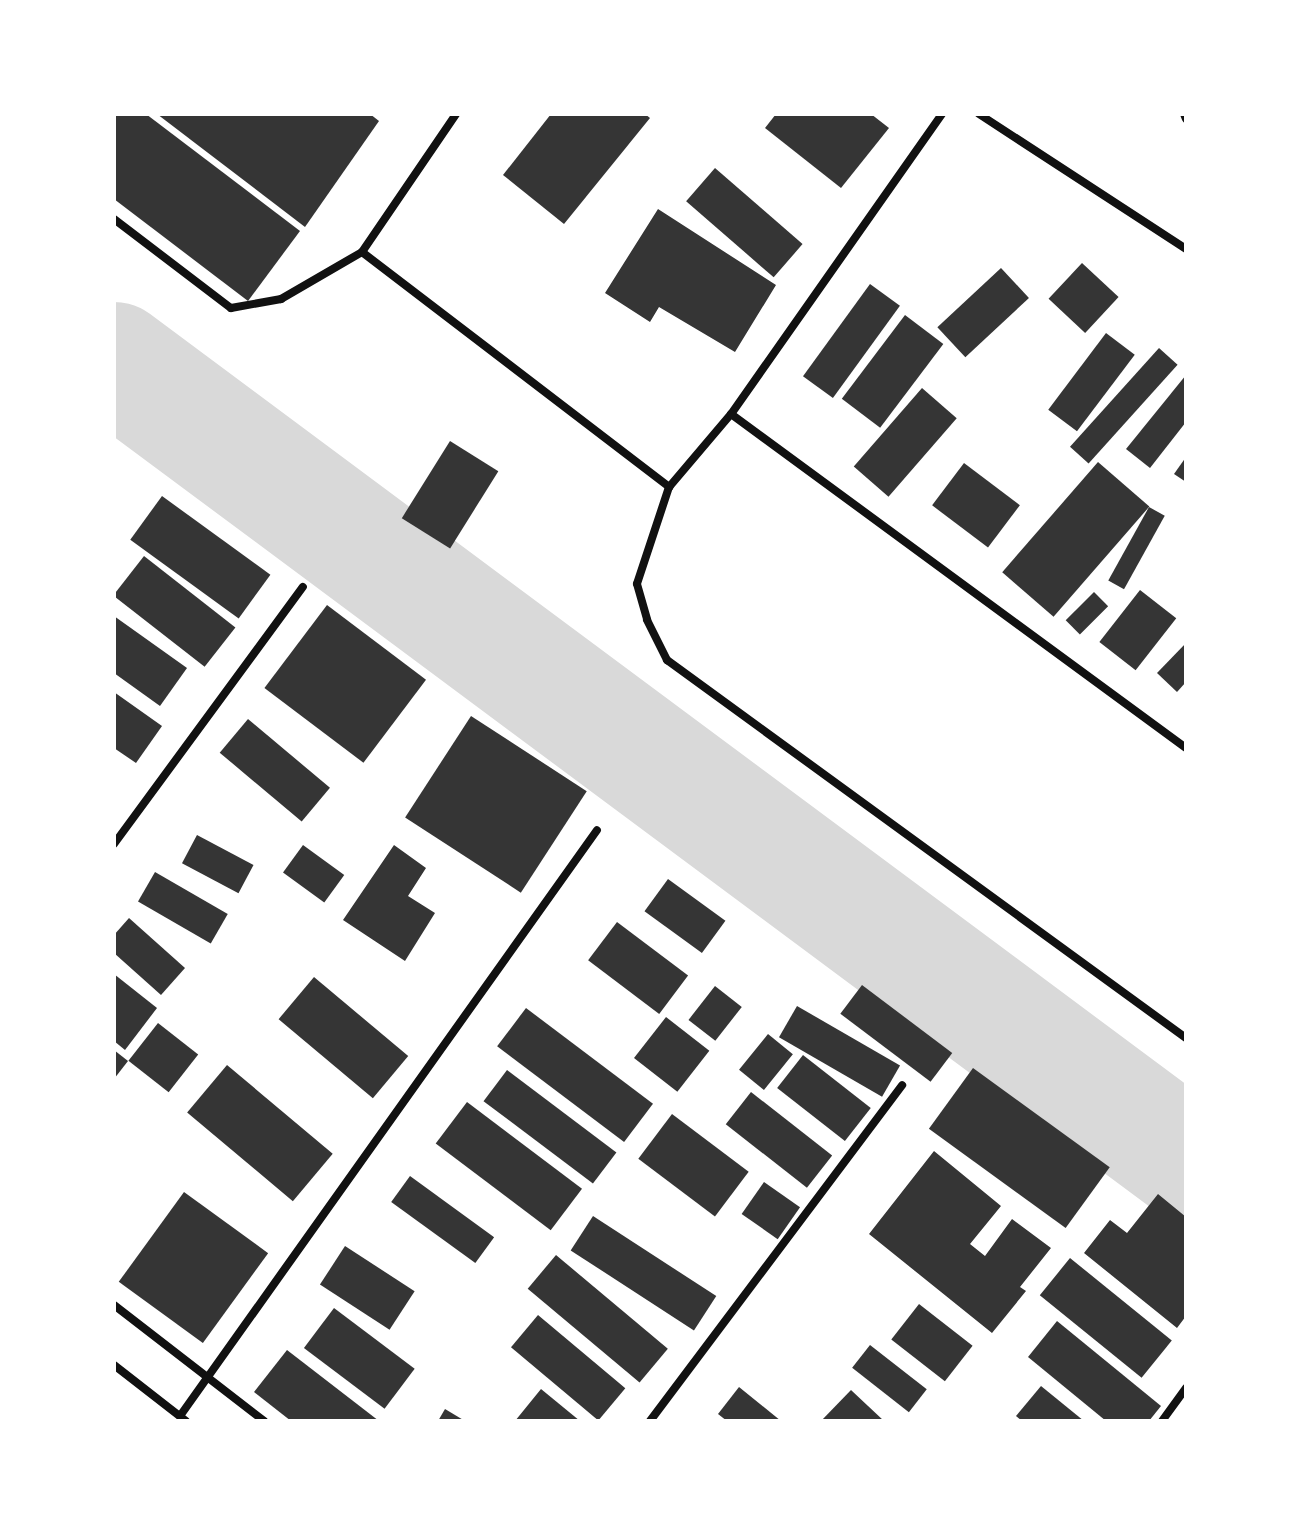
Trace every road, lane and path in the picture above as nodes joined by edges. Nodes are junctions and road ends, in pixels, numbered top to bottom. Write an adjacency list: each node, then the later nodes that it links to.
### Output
1 (456, 114): 6 (street)
2 (942, 114): 7 (street)
3 (979, 114): 5 (street)
4 (114, 219): 6 (street)
5 (1186, 249)
6 (362, 252): 8 (street)
7 (731, 414): 8 (street); 10 (street)
8 (669, 487): 13 (street)
9 (303, 587): 12 (street)
10 (1186, 748)
11 (597, 830): 17 (street)
12 (114, 844)
13 (1186, 1038)
14 (902, 1085): 21 (street)
15 (114, 1305): 17 (street)
16 (114, 1365): 19 (street)
17 (206, 1375): 19 (street); 20 (street)
18 (1186, 1388): 22 (street)
19 (183, 1419)
20 (264, 1421)
21 (650, 1421)
22 (1162, 1421)

